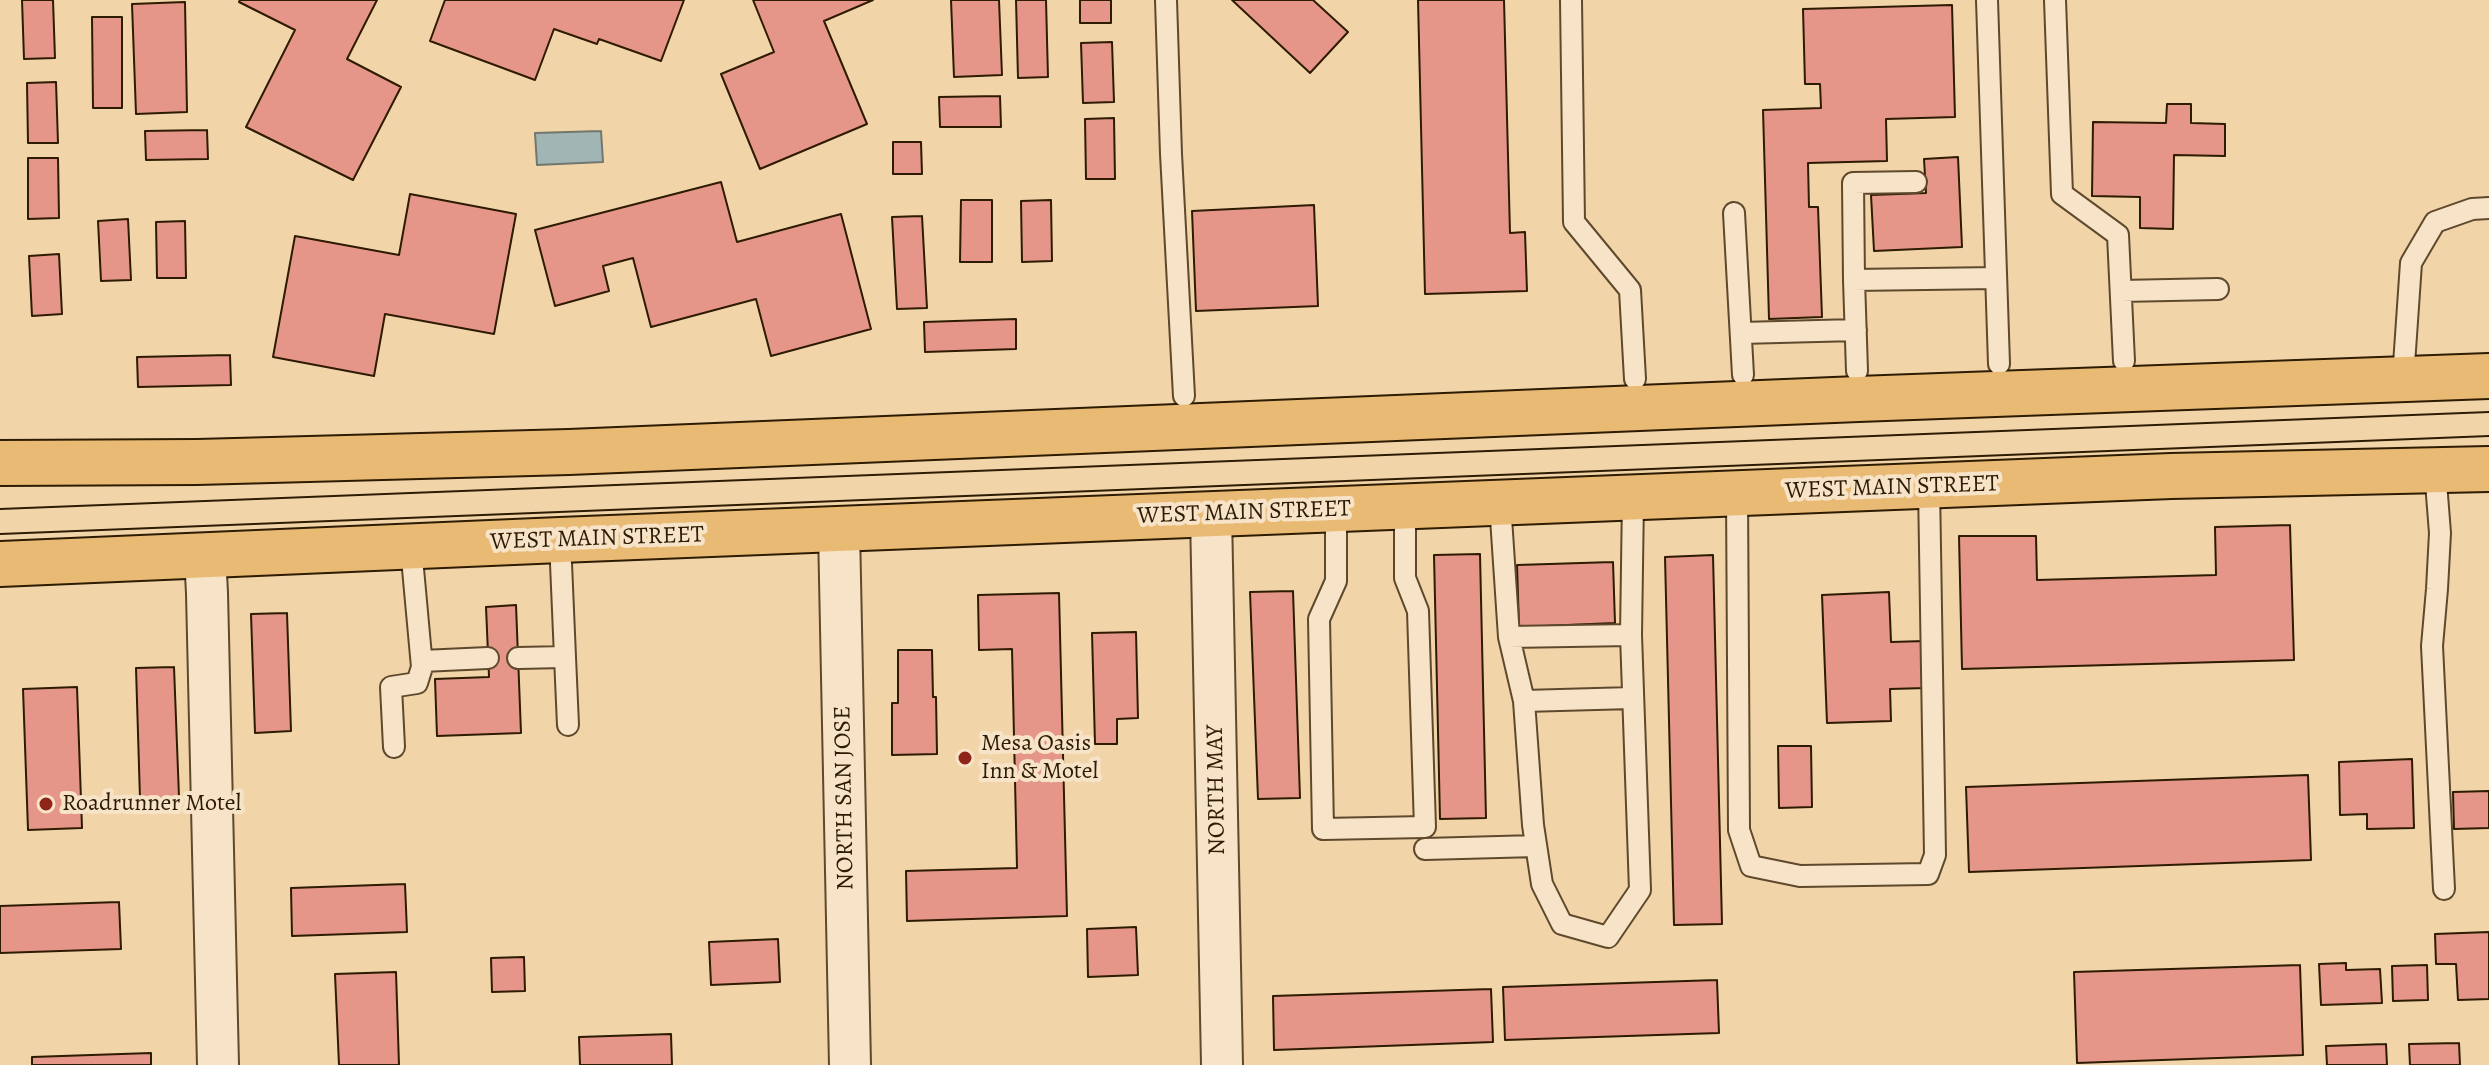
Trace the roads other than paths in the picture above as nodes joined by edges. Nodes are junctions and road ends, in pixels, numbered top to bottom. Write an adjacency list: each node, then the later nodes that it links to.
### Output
1 (1166, 0): 21 (lane)
2 (1571, 0): 19 (lane)
3 (1987, 0): 8 (lane)
4 (2055, 0): 11 (lane)
5 (1916, 182): 9 (lane)
6 (2489, 208): 20 (lane)
7 (1734, 213): 13 (lane)
8 (1996, 278): 9 (lane); 15 (lane)
9 (1854, 280): 12 (lane)
10 (2218, 289): 11 (lane)
11 (2121, 291): 14 (lane)
12 (1856, 330): 13 (lane); 16 (lane)
13 (1741, 333): 17 (lane)
14 (2124, 361)
15 (1999, 364)
16 (1857, 371)
17 (1743, 375)
18 (2489, 376): 20 (main road)
19 (1635, 379)
20 (2403, 379): 22 (main road)
21 (1184, 396)
22 (0, 463)
23 (2489, 469): 24 (main road, WEST MAIN STREET)
24 (2435, 470): 25 (main road, WEST MAIN STREET); 49 (lane)
25 (1929, 486): 26 (main road, WEST MAIN STREET); 26 (lane)
26 (1737, 494): 27 (main road, WEST MAIN STREET)
27 (1633, 498): 28 (main road, WEST MAIN STREET); 37 (lane)
28 (1500, 503): 29 (main road, WEST MAIN STREET); 38 (lane)
29 (1405, 507): 30 (main road, WEST MAIN STREET); 30 (lane)
30 (1336, 510): 31 (main road, WEST MAIN STREET)
31 (1211, 515): 32 (main road, WEST MAIN STREET); 52 (street, NORTH MAY)
32 (839, 530): 33 (main road, WEST MAIN STREET); 51 (street, NORTH SAN JOSE)
33 (560, 540): 34 (main road, WEST MAIN STREET); 39 (lane)
34 (411, 547): 35 (main road, WEST MAIN STREET); 42 (lane)
35 (205, 555): 36 (main road, WEST MAIN STREET); 50 (street)
36 (0, 564)
37 (1631, 635): 38 (lane); 43 (lane)
38 (1509, 637): 44 (lane)
39 (565, 657): 41 (lane); 45 (lane)
40 (488, 658): 42 (lane)
41 (518, 658)
42 (422, 661): 46 (lane)
43 (1632, 698): 44 (lane); 47 (lane)
44 (1524, 701): 47 (lane)
45 (568, 725)
46 (394, 747)
47 (1536, 846): 48 (lane)
48 (1425, 849)
49 (2444, 889)
50 (218, 1065)
51 (850, 1065)
52 (1222, 1065)

